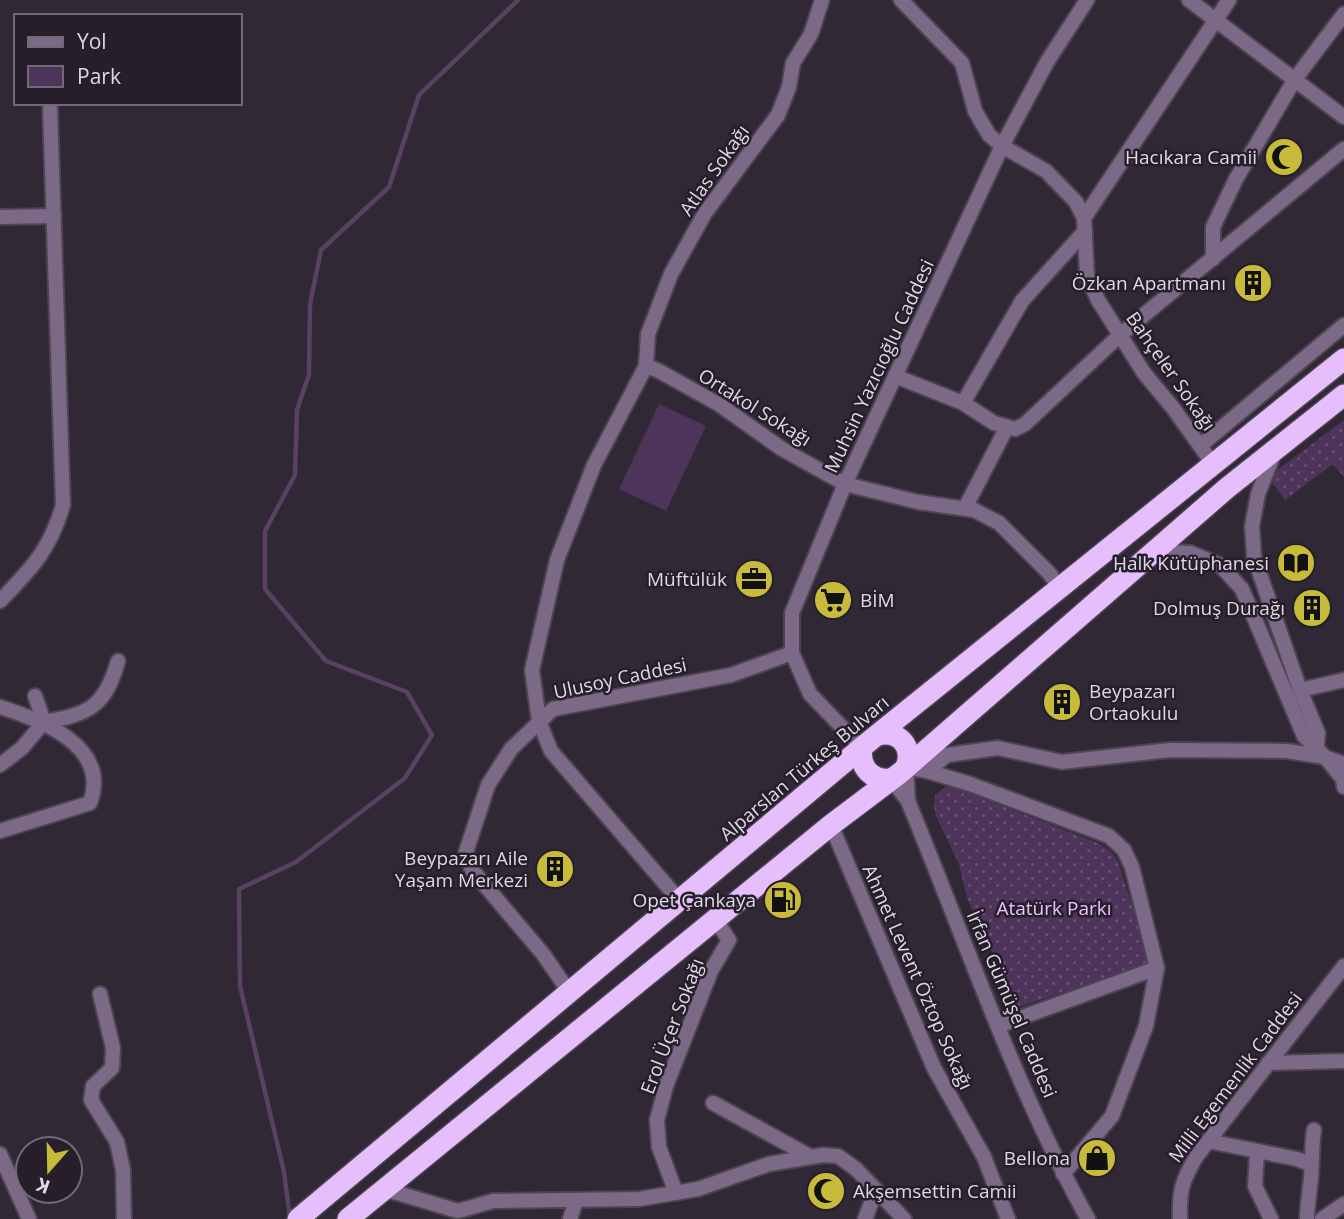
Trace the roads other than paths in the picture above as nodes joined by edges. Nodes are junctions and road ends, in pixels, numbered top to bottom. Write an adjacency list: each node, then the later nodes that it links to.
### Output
1 (822, 0): 20 (street, Atlas Sokağı)
2 (901, 0): 11 (street)
3 (1087, 0): 11 (street, Muhsin Yazıcıoğlu Caddesi)
4 (1189, 0): 7 (street)
5 (1229, 0): 7 (street)
6 (1344, 14): 8 (street)
7 (1214, 21): 8 (street); 15 (street)
8 (1295, 79): 10 (street); 16 (street)
9 (50, 108): 13 (street)
10 (1344, 117)
11 (1002, 146): 15 (street); 21 (street, Muhsin Yazıcıoğlu Caddesi)
12 (1344, 149): 16 (street)
13 (54, 216): 14 (street); 32 (street)
14 (0, 217)
15 (1084, 224): 18 (street, Bahçeler Sokağı); 23 (street)
16 (1213, 259): 18 (street)
17 (1344, 325): 25 (street)
18 (1120, 335): 24 (street); 25 (street, Bahçeler Sokağı)
19 (1344, 359): 27 (highway, Alparslan Türkeş Bulvarı)
20 (646, 366): 28 (street, Ortakol Sokağı); 39 (street, Ulusoy Caddesi)
21 (895, 376): 23 (street); 28 (street, Muhsin Yazıcıoğlu Caddesi)
22 (1344, 395): 26 (highway)
23 (963, 403): 24 (street)
24 (1007, 427): 29 (street)
25 (1200, 446): 27 (street, Bahçeler Sokağı)
26 (1276, 449): 30 (highway); 36 (street)
27 (1213, 464): 31 (highway, Alparslan Türkeş Bulvarı)
28 (845, 484): 29 (street, Ortakol Sokağı); 33 (street, Muhsin Yazıcıoğlu Caddesi)
29 (965, 508): 31 (street, Ortakol Sokağı)
30 (1154, 551): 42 (street); 46 (highway)
31 (1060, 589): 41 (highway, Alparslan Türkeş Bulvarı)
32 (0, 601)
33 (792, 653): 39 (street, Ulusoy Caddesi); 41 (street, Muhsin Yazıcıoğlu Caddesi)
34 (118, 661): 40 (street)
35 (1344, 680): 36 (street)
36 (1300, 691): 42 (street)
37 (35, 696): 40 (street)
38 (0, 707): 40 (street)
39 (539, 721): 50 (street); 54 (street)
40 (44, 722): 44 (street); 49 (street)
41 (870, 741): 46 (highway); 46 (highway); 50 (highway, Alparslan Türkeş Bulvarı)
42 (1321, 751): 43 (street); 45 (street); 47 (street)
43 (1344, 764)
44 (0, 765)
45 (927, 771): 46 (street); 53 (street)
46 (898, 773): 48 (highway); 56 (street, İrfan Gümüşel Caddesi)
47 (1344, 787)
48 (831, 825): 51 (highway); 80 (street, Ahmet Levent Öztop Sokağı)
49 (0, 831)
50 (680, 901): 54 (highway, Alparslan Türkeş Bulvarı)
51 (715, 919): 68 (highway); 70 (street, Erol Üçer Sokağı)
52 (1344, 966): 58 (street, Milli Egemenlik Caddesi)
53 (1157, 968): 56 (street); 66 (street)
54 (570, 993): 75 (highway, Alparslan Türkeş Bulvarı)
55 (100, 994): 74 (street)
56 (998, 1026): 66 (street, İrfan Gümüşel Caddesi)
57 (1344, 1061): 58 (street)
58 (1268, 1063): 61 (street, Milli Egemenlik Caddesi)
59 (713, 1103): 64 (street)
60 (1314, 1130): 65 (street)
61 (1208, 1141): 62 (street); 82 (street, Milli Egemenlik Caddesi)
62 (1257, 1152): 65 (street); 83 (street)
63 (0, 1154): 67 (street)
64 (811, 1157): 69 (street); 70 (street)
65 (1310, 1164): 84 (street)
66 (1063, 1174): 81 (street, İrfan Gümüşel Caddesi)
67 (14, 1181)
68 (384, 1189): 73 (street); 76 (highway)
69 (876, 1190): 78 (street); 79 (street)
70 (676, 1193): 71 (street)
71 (576, 1201): 73 (street); 77 (street)
72 (1344, 1204): 85 (street)
73 (453, 1215)
74 (124, 1219)
75 (298, 1219)
76 (348, 1219)
77 (570, 1219)
78 (865, 1219)
79 (904, 1219)
80 (1007, 1219)
81 (1088, 1219)
82 (1180, 1219)
83 (1271, 1219)
84 (1307, 1219)
85 (1322, 1219)

